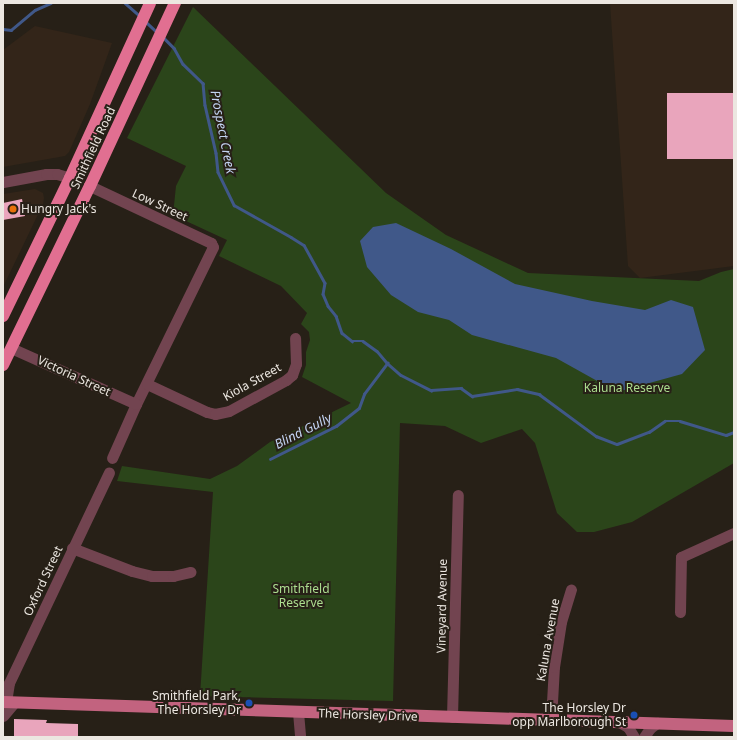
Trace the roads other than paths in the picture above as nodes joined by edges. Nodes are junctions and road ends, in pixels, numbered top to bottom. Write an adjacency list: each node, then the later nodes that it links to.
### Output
1 (150, 3): 3 (highway, Smithfield Road)
2 (173, 6): 5 (highway, Smithfield Road)
3 (70, 178): 4 (street); 6 (highway, Smithfield Road)
4 (3, 182)
5 (90, 186): 8 (highway, Smithfield Road); 10 (street, Low Street)
6 (3, 316)
7 (295, 338): 10 (street, Kiola Street)
8 (6, 348): 9 (highway, Smithfield Road); 11 (street, Victoria Street)
9 (3, 365)
10 (147, 384): 11 (street)
11 (136, 404): 12 (street)
12 (112, 458)
13 (109, 472): 16 (street, Oxford Street)
14 (458, 495): 23 (street, Vineyard Avenue)
15 (734, 533): 19 (street)
16 (72, 548): 17 (street); 20 (street, Oxford Street)
17 (191, 572)
18 (571, 588): 24 (street, Kaluna Avenue)
19 (680, 612)
20 (8, 702): 21 (main road, The Horsley Drive); 22 (street)
21 (298, 712): 23 (main road, The Horsley Drive); 28 (street)
22 (3, 716)
23 (452, 718): 24 (main road, The Horsley Drive)
24 (551, 720): 25 (main road, The Horsley Drive)
25 (619, 722): 26 (main road, The Horsley Drive); 29 (street)
26 (657, 723): 27 (main road, The Horsley Drive); 30 (street)
27 (734, 726)
28 (300, 737)
29 (634, 737)
30 (644, 737)

